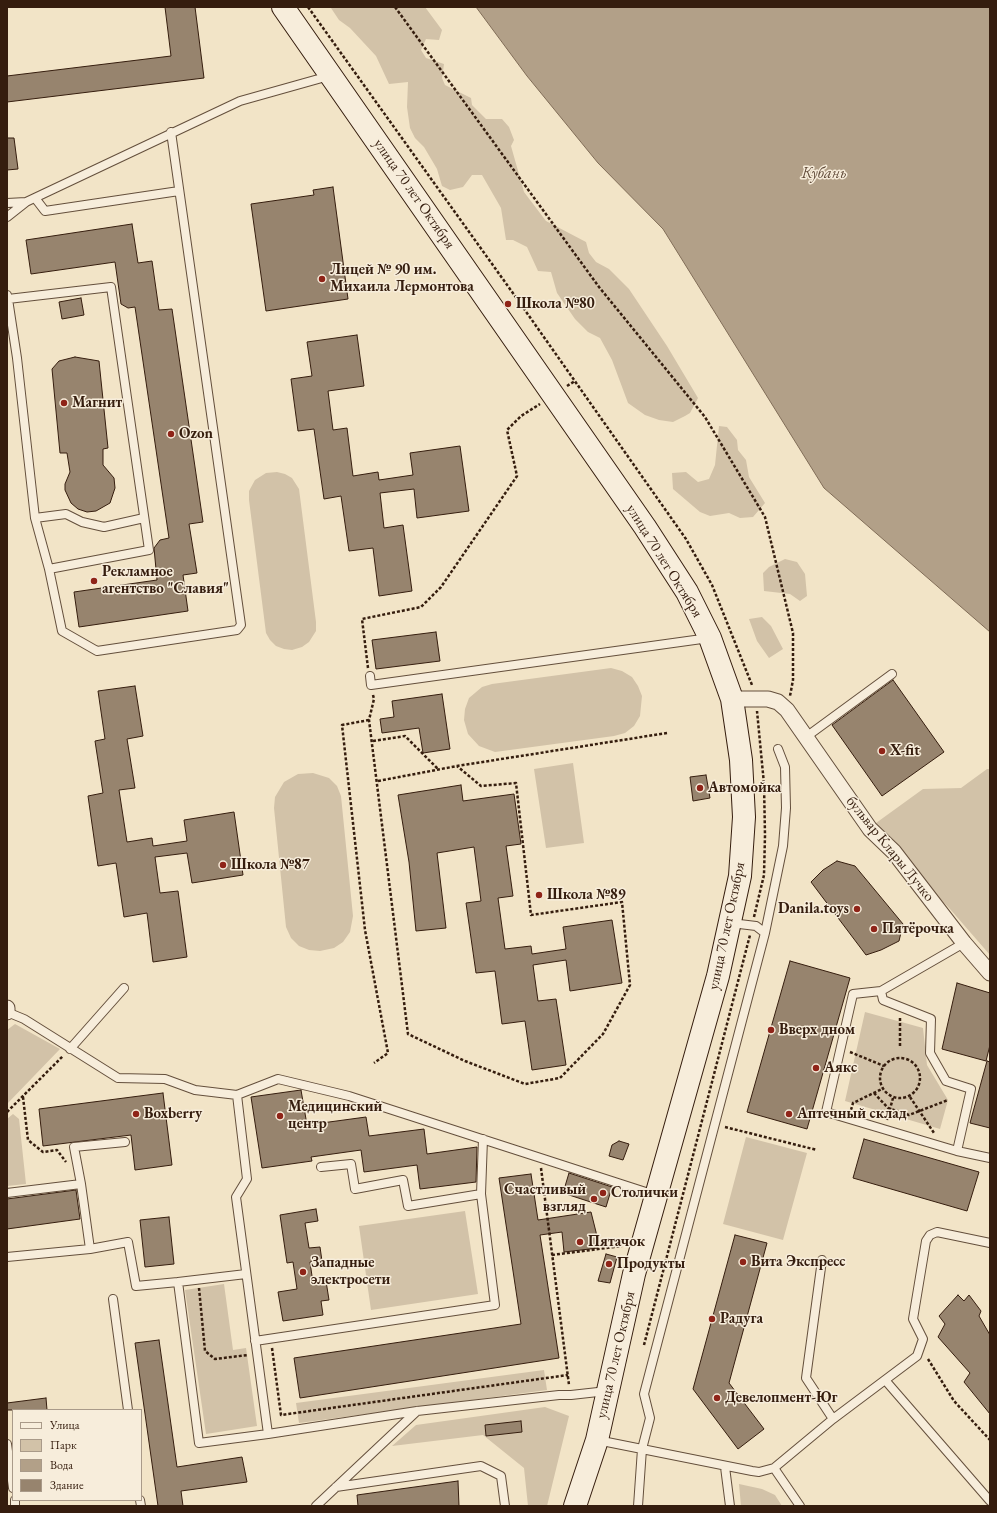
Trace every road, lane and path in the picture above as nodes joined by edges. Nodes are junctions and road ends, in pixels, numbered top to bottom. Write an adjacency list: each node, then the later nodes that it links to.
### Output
1 (283, 7): 3 (main road, улица 70 лет Октября)
2 (395, 7): 21 (path)
3 (332, 75): 4 (lane); 12 (main road, улица 70 лет Октября)
4 (171, 132): 5 (lane); 6 (lane)
5 (179, 191): 6 (lane); 15 (lane)
6 (35, 198): 7 (lane)
7 (26, 202): 8 (lane); 9 (lane)
8 (7, 203)
9 (7, 217)
10 (8, 297): 13 (lane); 14 (lane)
11 (575, 381): 12 (path)
12 (553, 395): 16 (main road, улица 70 лет Октября); 18 (path)
13 (35, 518): 14 (lane); 15 (lane)
14 (144, 518): 15 (lane)
15 (49, 569)
16 (710, 638): 19 (lane); 20 (main road, улица 70 лет Октября)
17 (892, 674): 24 (lane)
18 (370, 676): 19 (lane)
19 (372, 685): 22 (path)
20 (732, 699): 21 (street, бульвар Клары Лучко); 31 (main road, улица 70 лет Октября)
21 (787, 710): 24 (street, бульвар Клары Лучко)
22 (369, 720): 25 (path); 44 (path)
23 (667, 733): 27 (path)
24 (806, 737): 34 (street, бульвар Клары Лучко)
25 (373, 741): 28 (path); 29 (path)
26 (778, 749): 33 (lane)
27 (457, 766): 28 (path); 29 (path)
28 (439, 769): 29 (path)
29 (378, 781)
30 (764, 875): 32 (path)
31 (731, 923): 32 (lane); 70 (main road, улица 70 лет Октября)
32 (752, 926): 33 (lane); 83 (path)
33 (765, 933): 57 (lane)
34 (964, 944): 35 (street, бульвар Клары Лучко); 37 (lane)
35 (990, 973)
36 (124, 988): 42 (lane)
37 (880, 991): 39 (lane); 43 (lane)
38 (7, 1008): 40 (street)
39 (901, 1008): 41 (path); 63 (lane)
40 (7, 1012): 42 (lane)
41 (900, 1047)
42 (70, 1049): 48 (lane); 49 (path)
43 (840, 1049): 45 (path); 56 (lane)
44 (374, 1063)
45 (884, 1066): 46 (path); 50 (path)
46 (882, 1089): 47 (path); 51 (path)
47 (874, 1093): 53 (path); 56 (path)
48 (237, 1095): 59 (lane); 77 (lane)
49 (23, 1097): 54 (path); 67 (path)
50 (910, 1097): 51 (path); 55 (path)
51 (892, 1098): 53 (path)
52 (948, 1100): 55 (path)
53 (890, 1108): 55 (path); 58 (path)
54 (7, 1112)
55 (919, 1112): 61 (path)
56 (848, 1118): 58 (lane)
57 (715, 1124): 62 (path); 97 (lane)
58 (884, 1129): 61 (lane)
59 (483, 1139): 64 (lane); 69 (lane)
60 (125, 1142): 67 (lane)
61 (941, 1146): 63 (lane)
62 (817, 1150)
63 (957, 1150): 65 (lane)
64 (539, 1157): 70 (lane); 74 (path)
65 (990, 1158)
66 (321, 1167): 69 (lane)
67 (81, 1184): 68 (lane); 73 (lane)
68 (7, 1193)
69 (481, 1194): 81 (lane)
70 (656, 1195): 88 (main road, улица 70 лет Октября)
71 (624, 1240): 74 (path)
72 (990, 1243): 84 (lane)
73 (90, 1249): 75 (lane); 79 (lane)
74 (552, 1256): 86 (path)
75 (7, 1257)
76 (822, 1260): 92 (lane)
77 (246, 1274): 78 (lane); 82 (lane)
78 (198, 1279): 79 (lane); 85 (path)
79 (178, 1282): 93 (lane)
80 (112, 1299): 90 (lane)
81 (271, 1339): 82 (lane); 86 (path)
82 (255, 1342): 85 (lane)
83 (644, 1345)
84 (921, 1348): 87 (lane); 95 (path)
85 (257, 1354): 93 (lane)
86 (568, 1375): 89 (path)
87 (885, 1380): 92 (lane); 102 (lane)
88 (607, 1391): 89 (lane); 94 (main road, улица 70 лет Октября)
89 (571, 1396): 91 (lane)
90 (128, 1409)
91 (417, 1411): 93 (lane); 101 (lane)
92 (833, 1419): 99 (lane)
93 (268, 1434)
94 (597, 1440): 97 (lane); 105 (main road, улица 70 лет Октября); 106 (main road)
95 (990, 1440)
96 (7, 1444): 100 (lane)
97 (642, 1449): 98 (lane); 107 (lane)
98 (725, 1467): 99 (lane); 108 (lane)
99 (774, 1468): 109 (lane)
100 (12, 1481)
101 (336, 1487): 103 (lane); 104 (lane)
102 (990, 1501)
103 (316, 1506)
104 (505, 1506)
105 (575, 1506)
106 (587, 1506)
107 (638, 1506)
108 (730, 1506)
109 (800, 1506)

